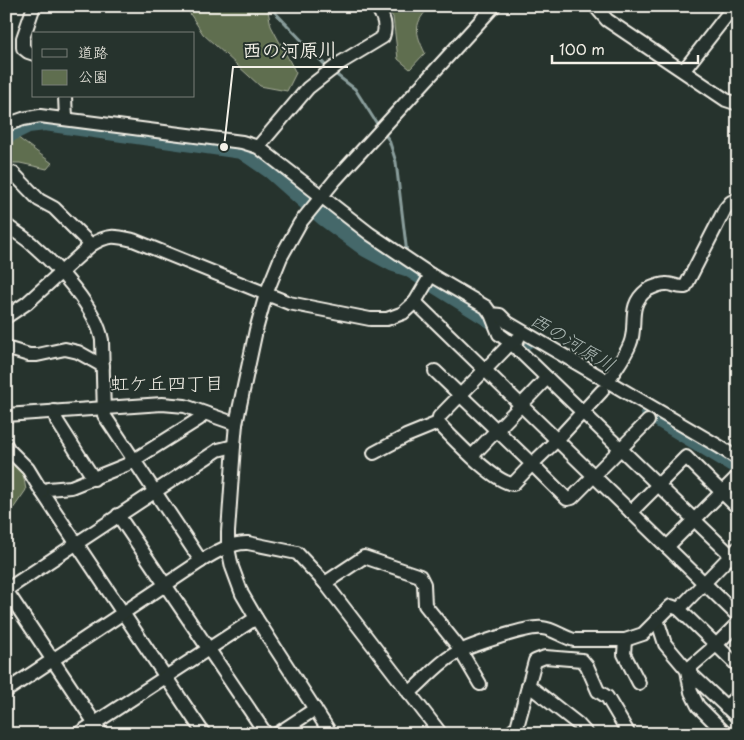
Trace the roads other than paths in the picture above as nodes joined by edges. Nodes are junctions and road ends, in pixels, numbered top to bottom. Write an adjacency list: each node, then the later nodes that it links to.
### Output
1 (34, 6): 6 (street)
2 (376, 6): 12 (street)
3 (494, 6): 14 (street)
4 (595, 6): 7 (street)
5 (734, 6): 7 (street)
6 (32, 53)
7 (684, 70): 9 (street)
8 (65, 98): 10 (street)
9 (738, 104)
10 (66, 119): 11 (street); 12 (street)
11 (6, 125)
12 (258, 147): 14 (street)
13 (6, 172): 17 (street)
14 (321, 197): 19 (street); 20 (street)
15 (738, 199): 30 (street)
16 (6, 225): 18 (street)
17 (91, 244): 18 (street); 20 (street)
18 (60, 272): 22 (street); 26 (street)
19 (431, 275): 21 (street); 23 (street)
20 (266, 294): 21 (street); 40 (street)
21 (415, 302): 27 (street)
22 (6, 317)
23 (493, 319): 24 (street); 24 (street)
24 (519, 337): 27 (street); 29 (street); 30 (street)
25 (6, 348): 26 (street)
26 (103, 366): 33 (street)
27 (484, 370): 31 (street); 32 (street)
28 (435, 371): 31 (street)
29 (547, 378): 32 (street); 35 (street)
30 (605, 386): 35 (street); 48 (street)
31 (461, 396): 39 (street); 41 (street)
32 (520, 405): 41 (street); 42 (street)
33 (103, 407): 34 (street); 36 (street); 49 (street)
34 (54, 411): 37 (street); 53 (street)
35 (583, 412): 42 (street); 45 (street)
36 (203, 413): 40 (street); 49 (street)
37 (6, 415)
38 (648, 422): 45 (street)
39 (438, 423): 46 (street); 47 (street)
40 (236, 424): 44 (street)
41 (496, 430): 47 (street); 50 (street)
42 (557, 440): 50 (street); 52 (street)
43 (6, 446): 56 (street)
44 (234, 446): 55 (street); 64 (street)
45 (620, 449): 52 (street); 54 (street)
46 (374, 453)
47 (472, 456): 50 (street)
48 (738, 459)
49 (134, 460): 53 (street); 55 (street)
50 (532, 464): 52 (street)
51 (738, 476): 57 (street)
52 (594, 477): 59 (street)
53 (94, 479): 56 (street)
54 (658, 485): 57 (street); 59 (street); 61 (street)
55 (154, 491): 60 (street); 66 (street)
56 (42, 492): 62 (street)
57 (721, 492): 58 (street); 61 (street)
58 (738, 508)
59 (631, 512): 63 (street)
60 (118, 515): 62 (street); 69 (street)
61 (694, 520): 63 (street); 65 (street)
62 (76, 544): 70 (street); 72 (street)
63 (667, 547): 68 (street)
64 (228, 548): 66 (street); 67 (street); 74 (street)
65 (735, 555): 68 (street)
66 (201, 561): 69 (street)
67 (325, 583): 81 (street); 91 (street)
68 (704, 583): 71 (street); 73 (street)
69 (165, 585): 72 (street); 80 (street)
70 (6, 590): 83 (street)
71 (679, 609): 75 (street); 79 (street)
72 (123, 613): 83 (street); 86 (street)
73 (738, 616)
74 (256, 618): 80 (street); 94 (street)
75 (657, 619): 78 (street); 85 (street)
76 (738, 623): 79 (street)
77 (574, 640): 78 (street); 81 (street); 82 (street)
78 (625, 640): 87 (street)
79 (716, 645): 84 (street); 85 (street)
80 (209, 648): 86 (street); 100 (street)
81 (460, 651): 88 (street); 91 (street)
82 (570, 659): 89 (street); 106 (street)
83 (53, 660): 90 (street); 96 (street)
84 (738, 666)
85 (687, 670): 93 (street); 107 (street)
86 (166, 676): 96 (street); 99 (street)
87 (639, 683)
88 (480, 684)
89 (528, 686): 104 (street); 105 (street)
90 (6, 691)
91 (409, 693): 103 (street)
92 (738, 695): 93 (street)
93 (726, 707): 95 (street)
94 (316, 708): 101 (street); 102 (street)
95 (738, 718)
96 (95, 722): 97 (street); 98 (street)
97 (78, 734)
98 (102, 734)
99 (204, 734)
100 (266, 734)
101 (277, 734)
102 (331, 734)
103 (441, 734)
104 (509, 734)
105 (587, 734)
106 (628, 734)
107 (726, 734)

